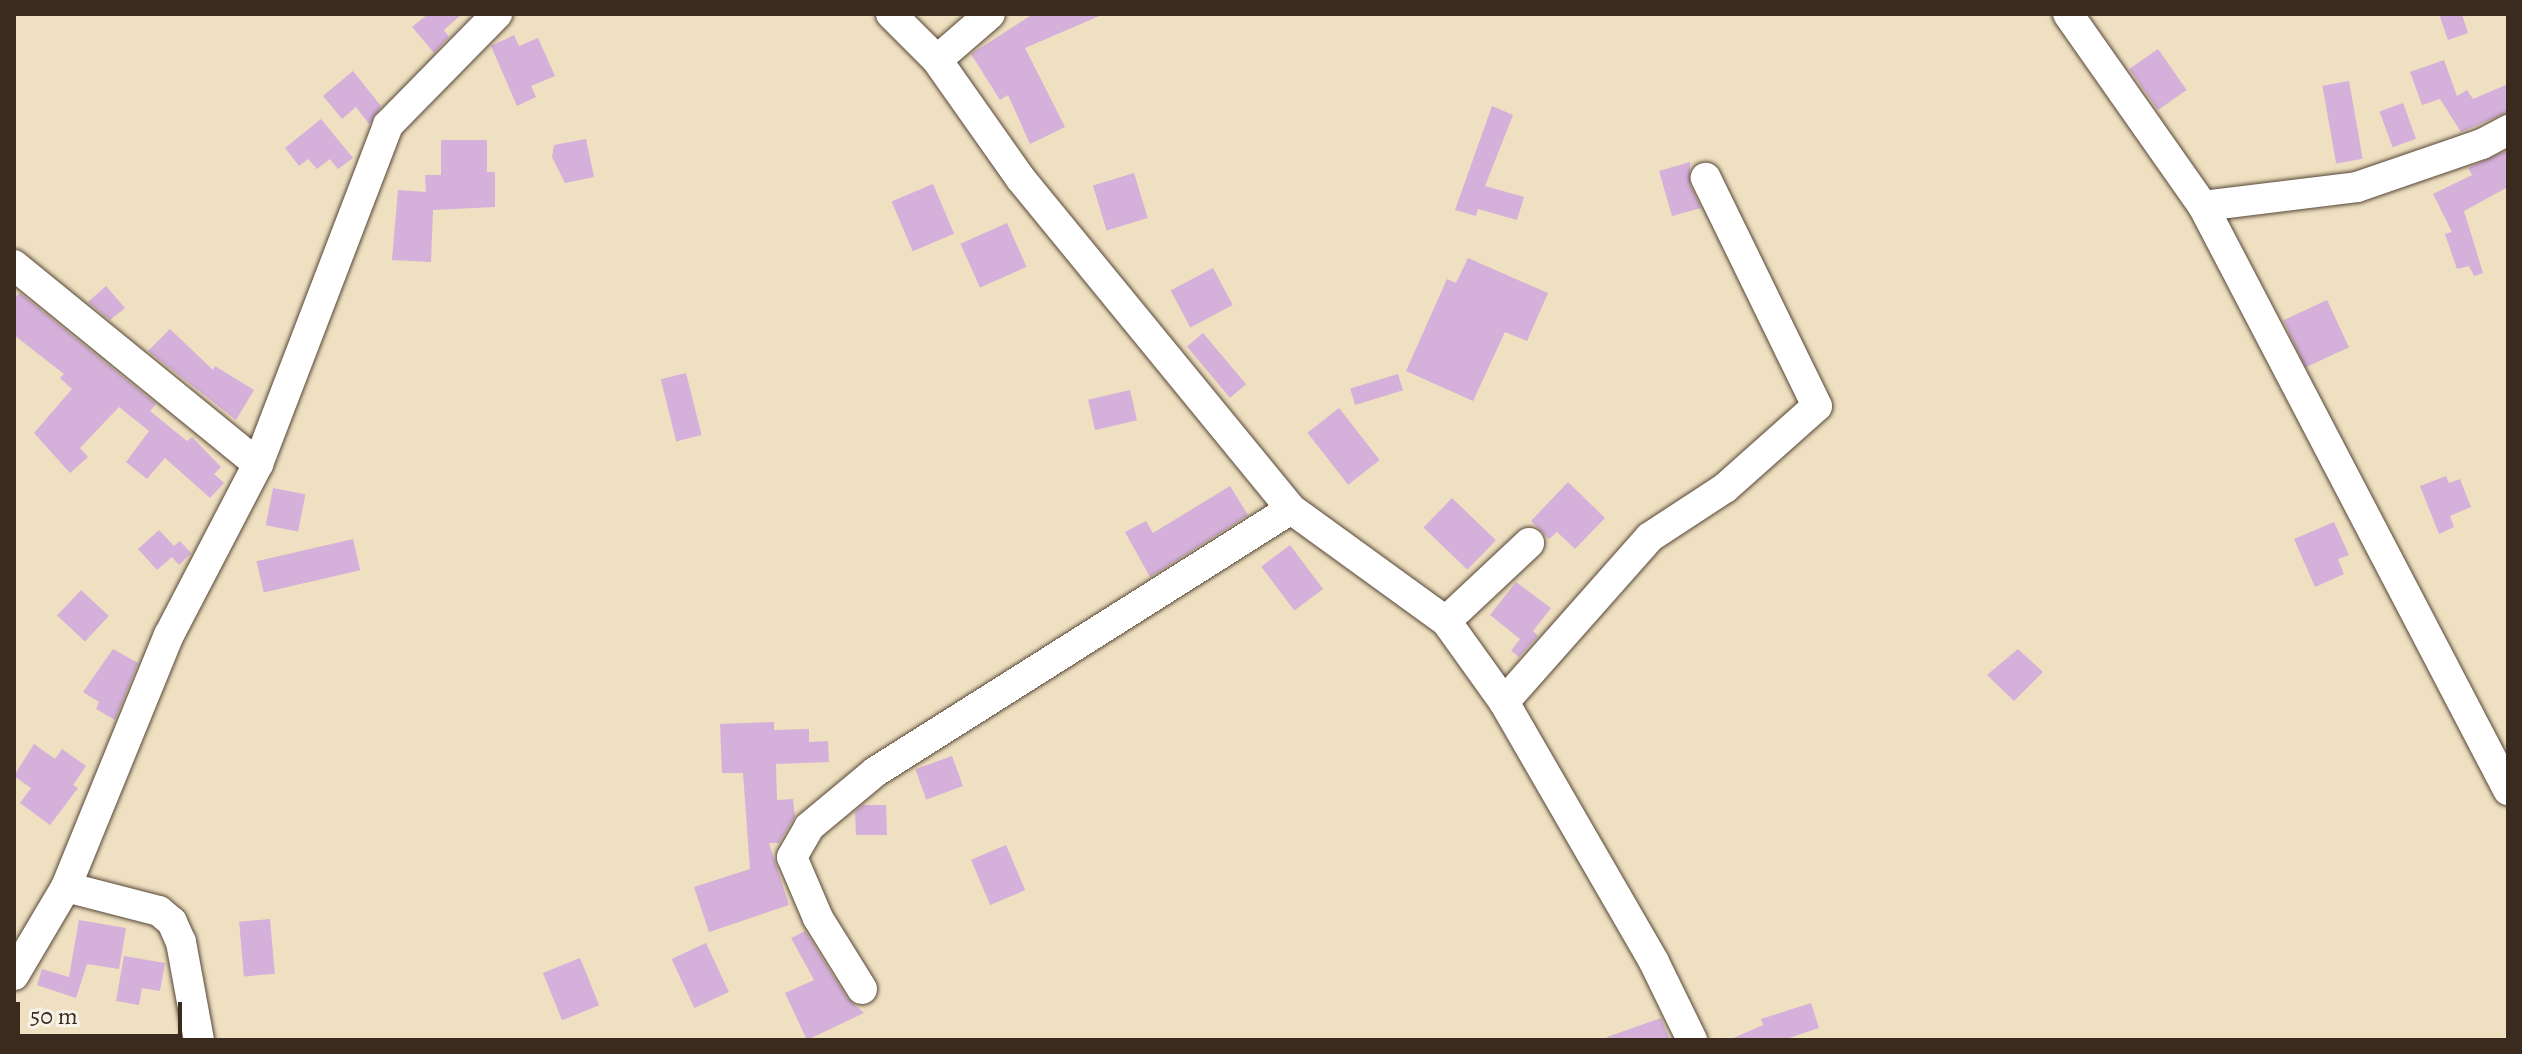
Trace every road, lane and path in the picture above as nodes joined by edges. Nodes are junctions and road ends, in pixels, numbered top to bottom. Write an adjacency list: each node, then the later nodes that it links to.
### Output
1 (497, 14): 10 (street)
2 (891, 14): 5 (street)
3 (990, 14): 5 (street)
4 (2068, 14): 8 (street)
5 (937, 60): 11 (street)
6 (2508, 130): 8 (street)
7 (1706, 178): 14 (street)
8 (2203, 206): 15 (street)
9 (14, 265): 10 (street)
10 (258, 464): 16 (street)
11 (1291, 509): 13 (street); 18 (street)
12 (1529, 543): 13 (street)
13 (1446, 621): 14 (street)
14 (1504, 702): 20 (street)
15 (2508, 790)
16 (66, 887): 17 (street); 19 (street)
17 (14, 975)
18 (862, 989)
19 (199, 1040)
20 (1692, 1040)

